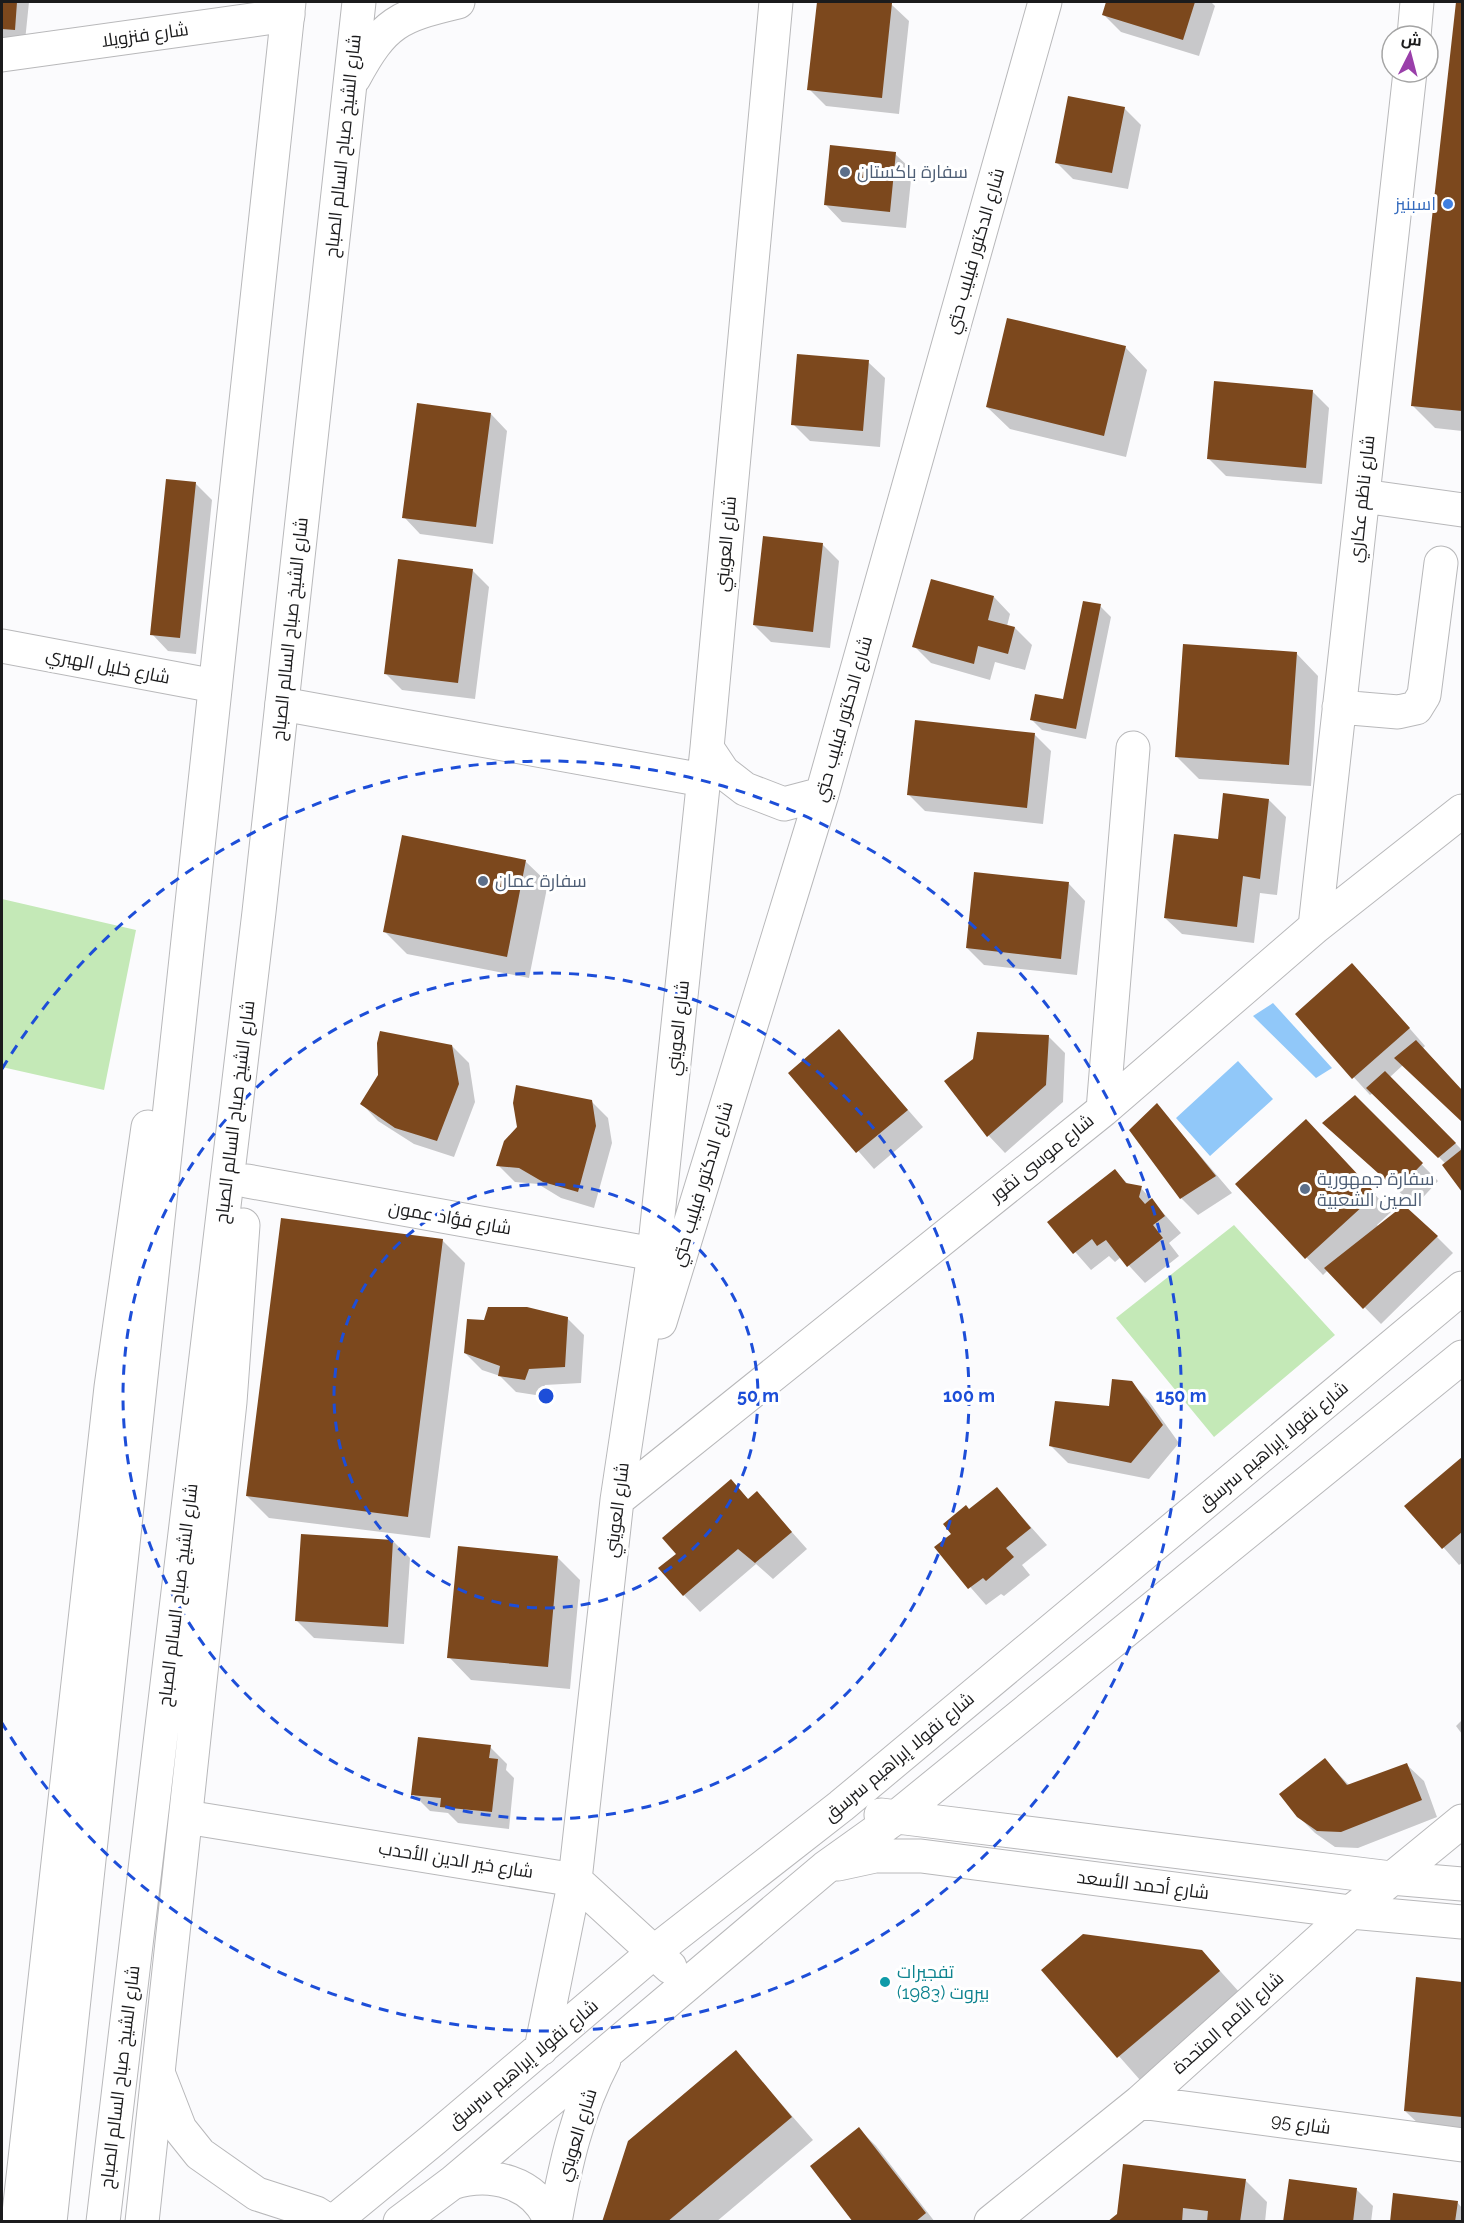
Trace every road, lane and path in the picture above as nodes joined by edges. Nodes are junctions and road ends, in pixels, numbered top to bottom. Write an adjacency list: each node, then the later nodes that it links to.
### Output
1 (359, 2): 10 (main road, شارع الشيخ صباح السالم الصباح)
2 (458, 2): 10 (main road)
3 (776, 2): 18 (main road, شارع العويني)
4 (1045, 2): 21 (main road, شارع الدكتور فيليب حتي)
5 (1418, 2): 7 (main road)
6 (288, 8): 8 (main road, شارع فنزويلا); 15 (main road)
7 (1415, 24)
8 (2, 56)
9 (1409, 84): 11 (main road, شارع ناظم عكاري)
10 (349, 88): 16 (main road, شارع الشيخ صباح السالم الصباح)
11 (1363, 496): 12 (main road); 17 (main road, شارع ناظم عكاري)
12 (1462, 510)
13 (1441, 563): 17 (main road)
14 (2, 646): 15 (main road, شارع خليل الهبري)
15 (215, 686): 23 (main road)
16 (282, 704): 20 (main road); 24 (main road, شارع الشيخ صباح السالم الصباح)
17 (1339, 707): 25 (main road, شارع ناظم عكاري)
18 (707, 748): 20 (main road, شارع العويني); 21 (main road)
19 (1133, 748): 26 (main road)
20 (703, 780): 28 (main road, شارع العويني)
21 (822, 794): 31 (main road, شارع الدكتور فيليب حتي)
22 (1462, 811): 25 (main road, شارع موسى نمّور)
23 (194, 902): 51 (main road); 52 (main road)
24 (259, 912): 27 (main road); 53 (main road, شارع الشيخ صباح السالم الصباح)
25 (1315, 927): 26 (main road, شارع موسى نمّور)
26 (1103, 1110): 32 (main road, شارع موسى نمّور)
27 (247, 1181): 28 (main road, شارع فؤاد عمون); 34 (main road)
28 (654, 1254): 31 (main road, شارع العويني)
29 (1462, 1288): 33 (main road, شارع نقولا إبراهيم سرسق)
30 (1462, 1357): 35 (main road)
31 (627, 1432): 32 (main road, شارع العويني)
32 (618, 1500): 39 (main road, شارع العويني)
33 (841, 1806): 35 (main road, شارع أحمد الأسعد); 43 (main road, شارع نقولا إبراهيم سرسق)
34 (186, 1817): 39 (main road, شارع خير الدين الأحدب); 47 (main road)
35 (895, 1818): 37 (main road); 38 (main road, شارع أحمد الأسعد)
36 (1462, 1821): 38 (main road, شارع الأمم المتحدة)
37 (825, 1868): 41 (main road, شارع أحمد الأسعد); 44 (main road)
38 (1391, 1878): 40 (main road, شارع أحمد الأسعد); 41 (main road, شارع الأمم المتحدة)
39 (575, 1880): 43 (main road); 45 (main road, شارع العويني)
40 (1462, 1884)
41 (1351, 1912): 42 (main road, شارع أحمد الأسعد); 48 (main road, شارع الأمم المتحدة)
42 (1462, 1922)
43 (654, 1952): 44 (main road); 45 (main road, شارع نقولا إبراهيم سرسق)
44 (687, 1983): 46 (main road)
45 (540, 2049): 55 (main road, شارع نقولا إبراهيم سرسق)
46 (608, 2052): 50 (main road); 57 (main road, شارع العويني)
47 (159, 2075): 54 (main road); 55 (main road)
48 (1140, 2102): 49 (main road, شارع 95); 58 (main road, شارع الأمم المتحدة)
49 (1462, 2145)
50 (452, 2183): 56 (main road); 57 (main road, شارع العويني)
51 (18, 2222)
52 (50, 2222)
53 (103, 2222)
54 (142, 2222)
55 (331, 2222)
56 (400, 2222)
57 (553, 2222)
58 (991, 2222)

